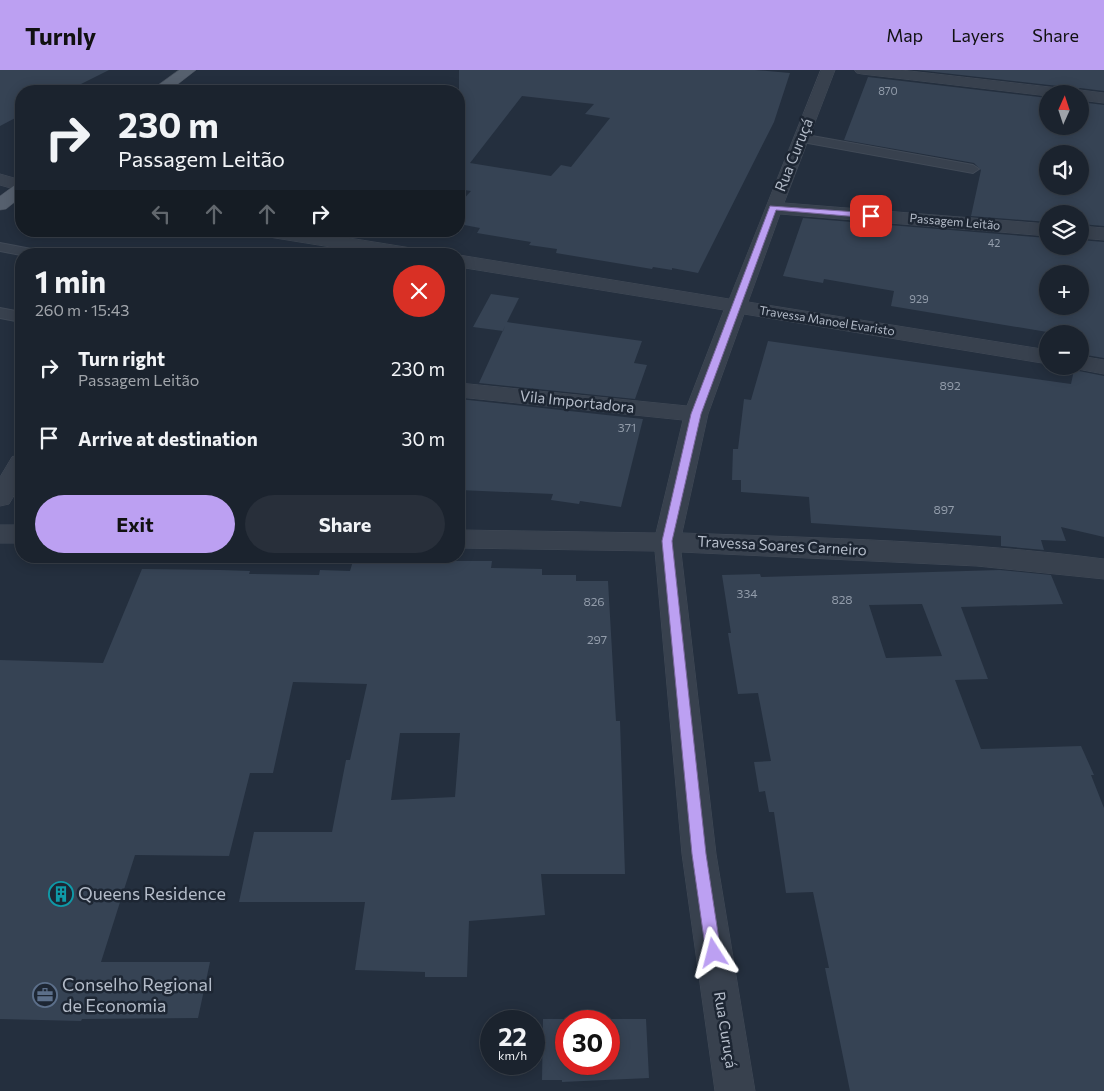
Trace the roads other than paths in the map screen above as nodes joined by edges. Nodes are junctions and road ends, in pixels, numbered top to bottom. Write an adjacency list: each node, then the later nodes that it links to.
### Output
1 (189, 70): 4 (main road)
2 (828, 70): 8 (street, Rua Curuçá)
3 (862, 70): 5 (street)
4 (168, 85)
5 (1039, 91)
6 (1089, 96): 7 (street)
7 (1104, 98)
8 (801, 138): 9 (lane); 14 (street, Rua Curuçá)
9 (973, 169)
10 (0, 180): 11 (street)
11 (15, 186)
12 (15, 193): 13 (main road)
13 (0, 205)
14 (773, 208): 15 (street, Passagem Leitão); 23 (street, Rua Curuçá)
15 (1039, 229)
16 (1089, 233): 17 (street)
17 (1104, 234)
18 (319, 237): 20 (street)
19 (0, 247): 21 (lane)
20 (379, 248)
21 (15, 250)
22 (465, 262): 23 (street, Travessa Manoel Evaristo)
23 (736, 305): 26 (street, Travessa Manoel Evaristo); 30 (street, Rua Curuçá)
24 (0, 313): 25 (lane)
25 (15, 316)
26 (1039, 356)
27 (1089, 364): 28 (street)
28 (1104, 367)
29 (465, 391): 30 (street, Vila Importadora)
30 (696, 414): 36 (street, Rua Curuçá)
31 (15, 472): 32 (street)
32 (0, 498)
33 (0, 534): 34 (street)
34 (15, 534)
35 (465, 539): 36 (street, Travessa Soares Carneiro)
36 (667, 541): 37 (street, Travessa Soares Carneiro); 38 (street, Rua Curuçá)
37 (1104, 569)
38 (735, 1091)

